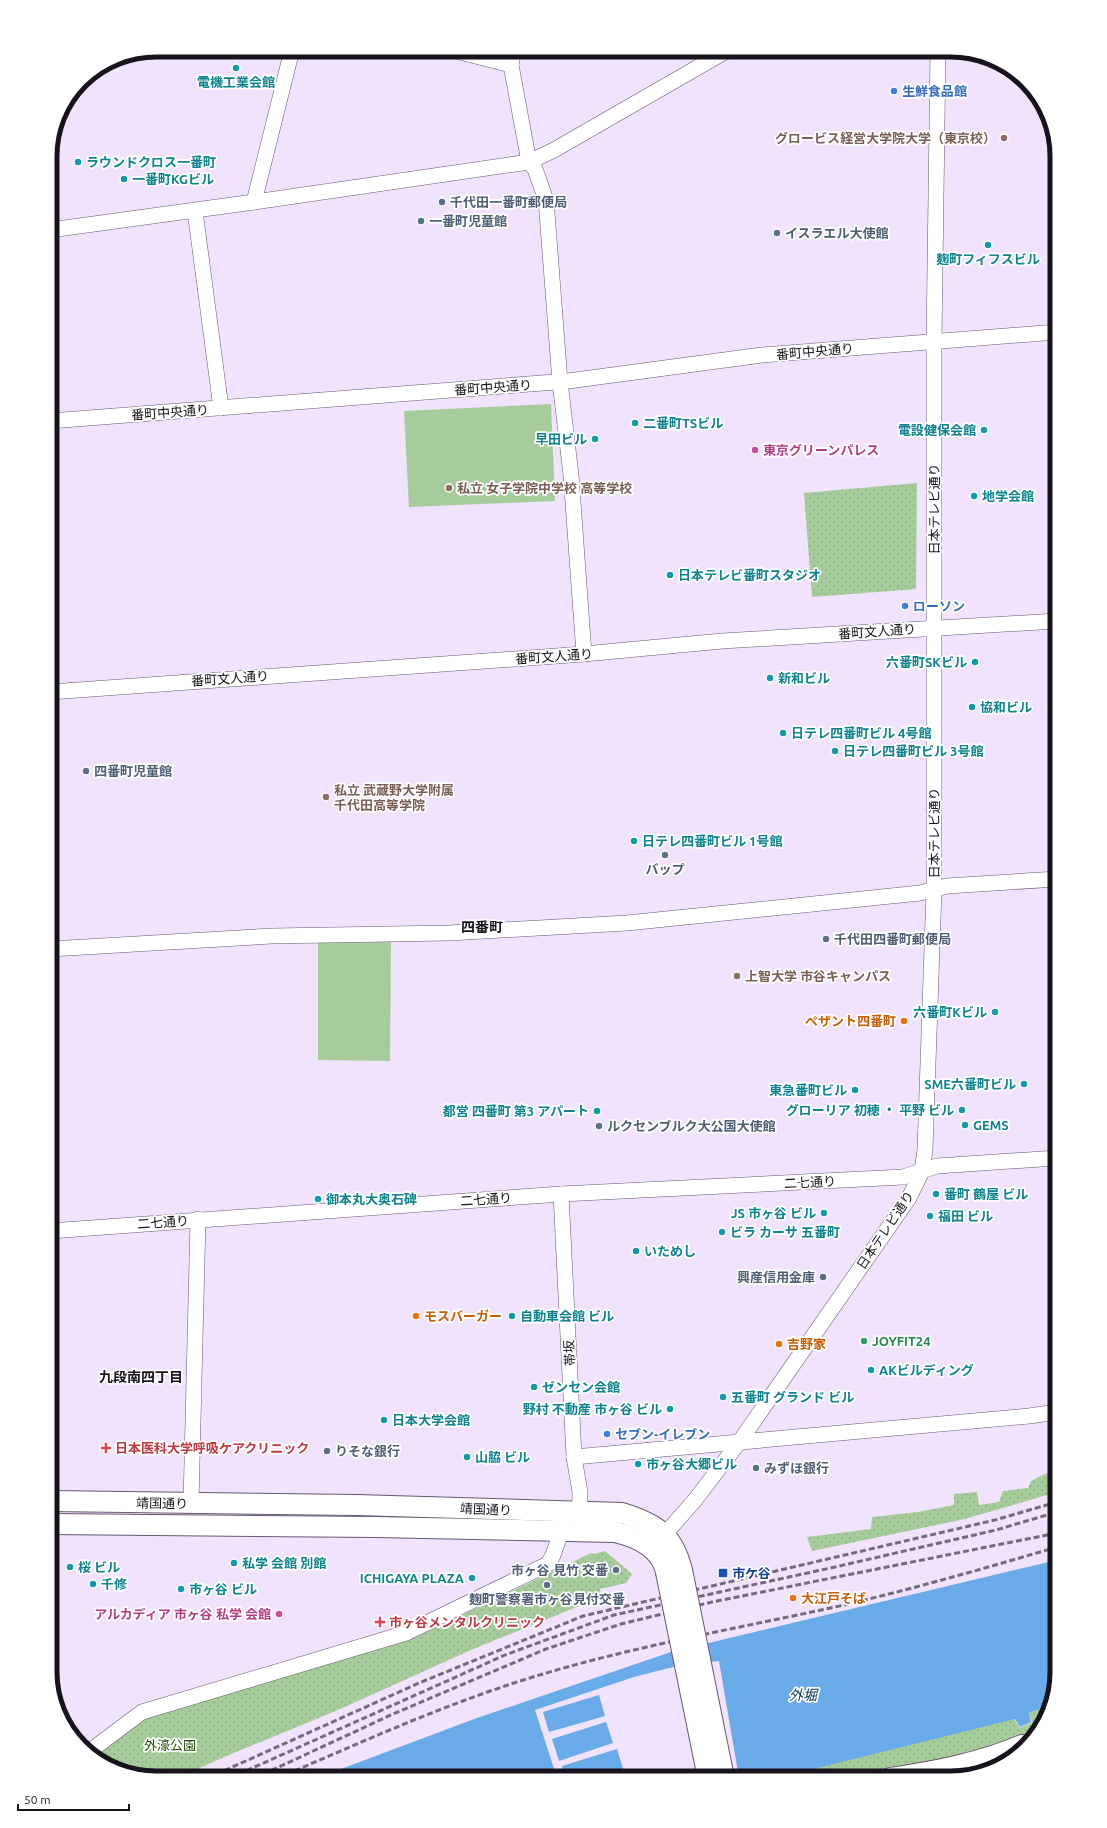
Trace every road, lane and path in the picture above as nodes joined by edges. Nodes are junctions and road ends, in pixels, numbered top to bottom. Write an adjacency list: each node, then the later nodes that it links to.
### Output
1 (290, 57): 8 (street)
2 (480, 57): 6 (street)
3 (513, 57): 6 (street)
4 (716, 57): 7 (street)
5 (938, 57): 12 (street, 日本テレビ通り)
6 (511, 65): 7 (street)
7 (529, 162): 8 (street); 13 (street)
8 (254, 202): 9 (street)
9 (195, 210): 10 (street); 14 (street)
10 (57, 229)
11 (1050, 333): 12 (street, 番町中央通り)
12 (934, 341): 13 (street, 番町中央通り); 17 (street, 日本テレビ通り)
13 (560, 382): 14 (street, 番町中央通り); 18 (street)
14 (221, 408): 15 (street, 番町中央通り)
15 (57, 420)
16 (1050, 621): 17 (street, 番町文人通り)
17 (933, 628): 18 (street, 番町文人通り); 21 (street, 日本テレビ通り)
18 (584, 654): 19 (street, 番町文人通り)
19 (57, 692)
20 (1050, 879): 21 (street)
21 (934, 890): 22 (street); 24 (street, 日本テレビ通り)
22 (57, 949)
23 (1050, 1158): 24 (street, 二七通り)
24 (922, 1171): 25 (street, 二七通り); 29 (street, 日本テレビ通り)
25 (561, 1194): 26 (street, 二七通り); 30 (street, 帯坂)
26 (198, 1220): 27 (street, 二七通り); 32 (street)
27 (57, 1230)
28 (1050, 1413): 29 (street)
29 (740, 1441): 30 (street); 36 (street, 日本テレビ通り)
30 (574, 1457): 33 (street, 帯坂)
31 (57, 1501): 32 (main road, 靖国通り)
32 (191, 1503): 33 (main road, 靖国通り)
33 (580, 1511): 35 (street, 帯坂); 36 (main road, 靖国通り)
34 (57, 1524): 35 (main road, 靖国通り)
35 (579, 1531): 37 (main road, 靖国通り); 38 (street)
36 (665, 1534): 37 (street, 日本テレビ通り); 37 (main road, 靖国通り)
37 (665, 1562): 40 (main road, 靖国通り, bridge); 41 (main road, 靖国通り, bridge)
38 (94, 1748)
39 (1013, 1748): 42 (main road)
40 (707, 1771)
41 (722, 1771)
42 (933, 1771)

